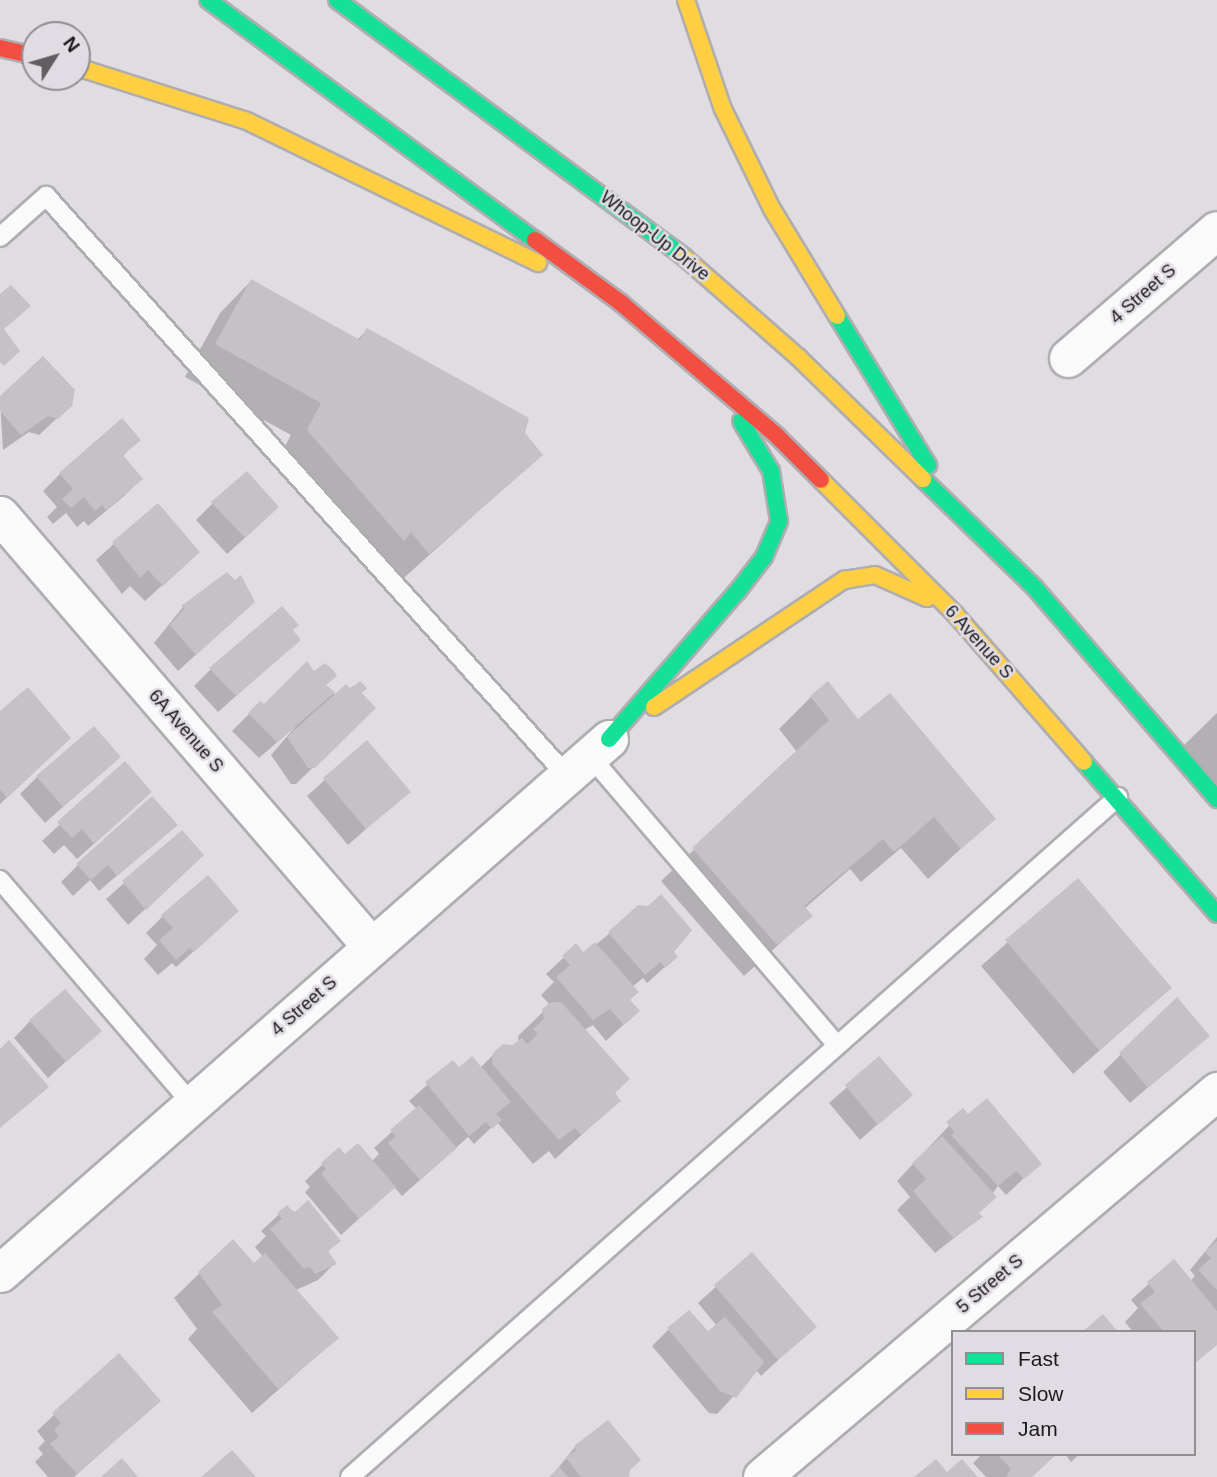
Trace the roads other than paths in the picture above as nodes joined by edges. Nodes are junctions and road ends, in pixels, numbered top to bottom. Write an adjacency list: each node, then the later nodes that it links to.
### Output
1 (208, 0): 9 (highway)
2 (337, 0): 12 (highway, Whoop-Up Drive)
3 (686, 0): 12 (highway)
4 (0, 48): 5 (highway)
5 (21, 53)
6 (91, 71): 9 (highway)
7 (1217, 230): 10 (street, 4 Street S)
8 (0, 237): 15 (lane)
9 (621, 303): 11 (highway)
10 (1068, 358)
11 (721, 389): 14 (highway, 6 Avenue S); 15 (highway)
12 (948, 500): 17 (highway)
13 (0, 515): 20 (street, 6A Avenue S)
14 (955, 614): 15 (highway); 16 (highway, 6 Avenue S)
15 (589, 757): 20 (street, 4 Street S); 21 (lane)
16 (1118, 797): 19 (highway, 6 Avenue S); 21 (lane)
17 (1217, 799)
18 (0, 880): 23 (lane)
19 (1217, 914)
20 (371, 946): 23 (street, 4 Street S)
21 (837, 1045): 25 (lane)
22 (1217, 1091): 26 (street, 5 Street S)
23 (191, 1104): 24 (street, 4 Street S)
24 (0, 1273)
25 (351, 1477)
26 (762, 1477)

